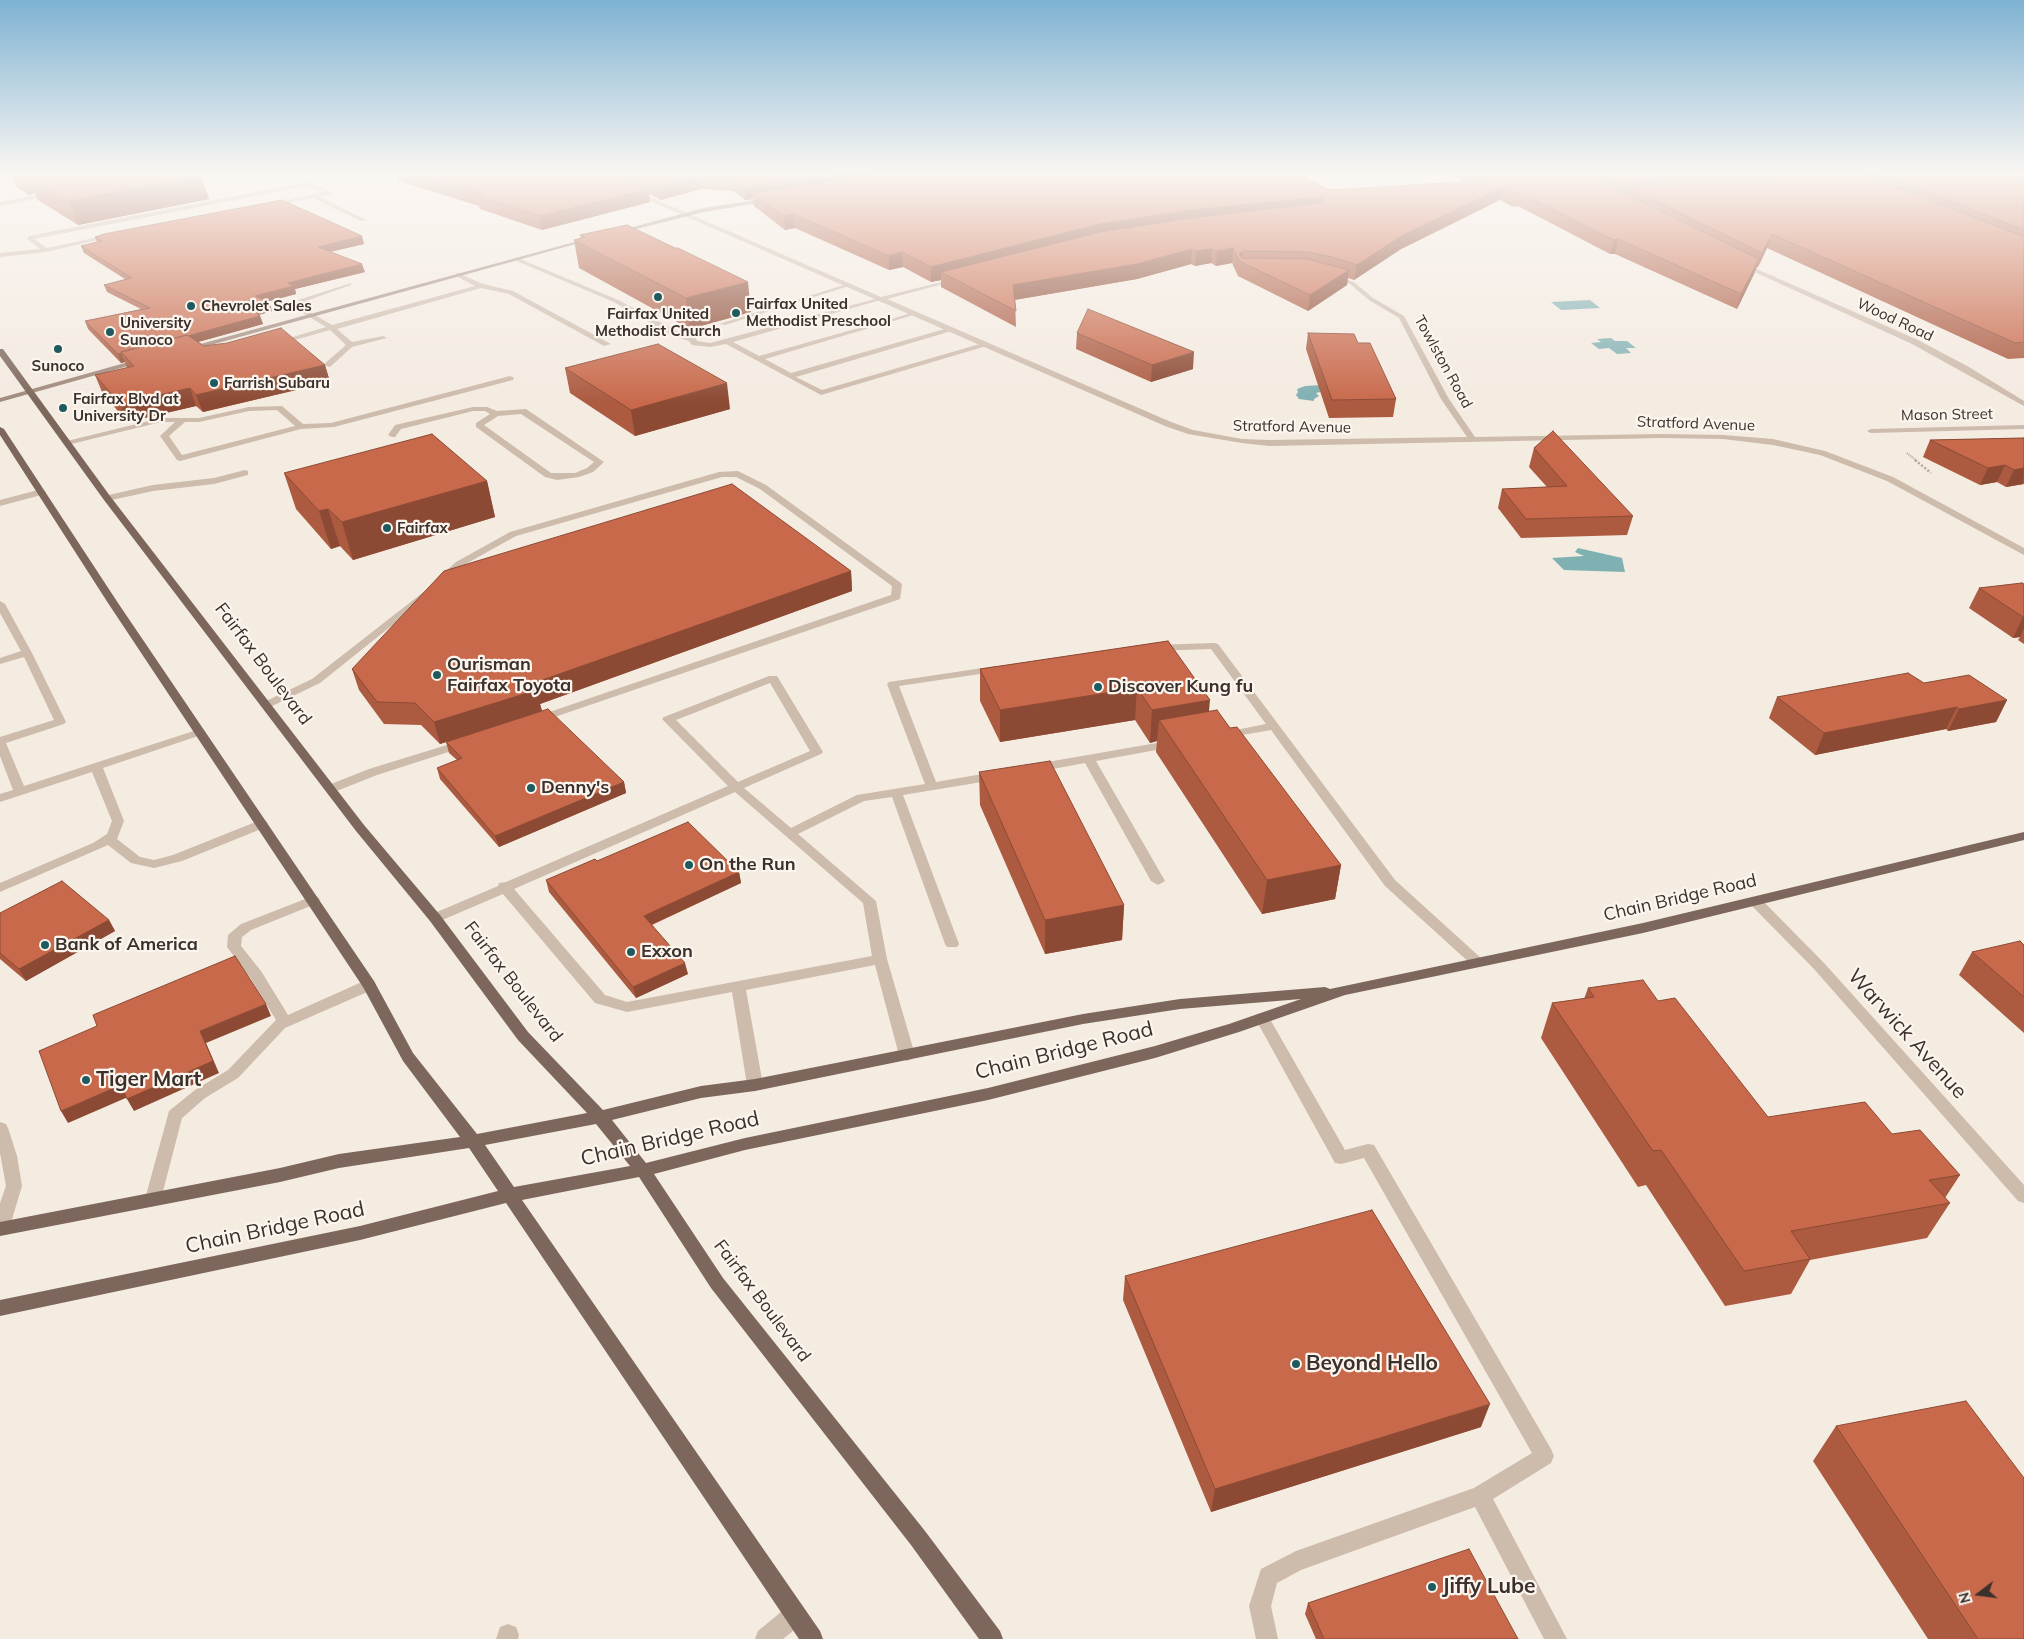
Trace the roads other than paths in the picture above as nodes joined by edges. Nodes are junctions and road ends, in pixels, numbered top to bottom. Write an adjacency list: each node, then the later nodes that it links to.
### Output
1 (42, 250): 4 (street)
2 (550, 250): 5 (street)
3 (769, 250): 11 (street, Stratford Avenue)
4 (0, 255)
5 (516, 260): 8 (street); 21 (street)
6 (1736, 262): 38 (street, Wood Road)
7 (1322, 273): 46 (street, Towlston Road)
8 (458, 275): 12 (street); 15 (street)
9 (967, 276): 13 (street)
10 (349, 284): 15 (street)
11 (849, 285): 13 (street, Stratford Avenue); 16 (street)
12 (481, 286): 17 (street); 23 (street)
13 (881, 299): 14 (street, Stratford Avenue); 22 (street)
14 (914, 314): 19 (street, Stratford Avenue); 31 (street)
15 (310, 315): 17 (street); 27 (street)
16 (723, 324)
17 (332, 328): 24 (street); 26 (street)
18 (709, 328): 21 (street)
19 (951, 330): 25 (street, Stratford Avenue); 34 (street)
20 (383, 338): 24 (street)
21 (692, 339): 22 (street)
22 (727, 342): 31 (street)
23 (607, 344)
24 (350, 345): 33 (street)
25 (986, 345): 34 (street); 46 (street, Stratford Avenue)
26 (266, 346)
27 (194, 347): 29 (street); 30 (street)
28 (0, 351): 36 (main road, Fairfax Boulevard)
29 (176, 352)
30 (202, 353)
31 (758, 359): 34 (street)
32 (148, 360): 36 (street)
33 (327, 365)
34 (790, 376)
35 (510, 378): 41 (street)
36 (31, 392): 37 (street); 47 (main road, Fairfax Boulevard)
37 (0, 400)
38 (2024, 404)
39 (496, 414): 39 (street); 45 (street)
40 (183, 420): 41 (street); 41 (street); 47 (street)
41 (302, 427)
42 (2024, 427): 44 (street, Mason Street)
43 (0, 429): 49 (main road)
44 (1871, 431)
45 (392, 435)
46 (1472, 439): 52 (street, Stratford Avenue)
47 (67, 442): 50 (main road, Fairfax Boulevard)
48 (245, 474): 50 (street)
49 (42, 492): 51 (street); 63 (main road)
50 (107, 498): 60 (main road, Fairfax Boulevard)
51 (0, 503)
52 (2024, 552)
53 (0, 604): 54 (street)
54 (11, 624): 55 (street); 57 (street)
55 (0, 627)
56 (1147, 648): 62 (street)
57 (27, 652): 58 (street); 66 (street)
58 (0, 661)
59 (1010, 666): 70 (street)
60 (266, 705): 61 (street); 72 (main road, Fairfax Boulevard)
61 (533, 721)
62 (1274, 726): 64 (street); 88 (street)
63 (200, 732): 69 (street); 76 (main road)
64 (1216, 737)
65 (478, 739): 72 (street)
66 (0, 742): 73 (street)
67 (1186, 742): 68 (street)
68 (1089, 759): 70 (street); 80 (street)
69 (96, 766): 73 (street); 79 (street)
70 (932, 786): 74 (street)
71 (736, 787): 71 (street); 77 (street); 81 (street)
72 (330, 789): 85 (main road, Fairfax Boulevard)
73 (20, 791): 75 (street)
74 (896, 792): 77 (street); 86 (street)
75 (0, 798)
76 (262, 824): 79 (street); 83 (main road)
77 (790, 833): 87 (street)
78 (2024, 836): 84 (main road, Chain Bridge Road)
79 (109, 839): 82 (street)
80 (1158, 881)
81 (504, 886): 85 (street); 90 (street)
82 (0, 888)
83 (312, 900): 89 (main road); 93 (street)
84 (1756, 902): 88 (main road, Chain Bridge Road); 101 (street, Warwick Avenue)
85 (435, 918): 96 (main road, Fairfax Boulevard)
86 (952, 944)
87 (880, 959): 90 (street); 94 (street)
88 (1477, 962): 91 (main road, Chain Bridge Road)
89 (369, 985): 93 (street); 98 (main road)
90 (738, 987): 95 (street)
91 (1343, 990): 92 (main road, Chain Bridge Road); 94 (main road, Chain Bridge Road)
92 (1262, 1018): 99 (main road, Chain Bridge Road); 105 (street)
93 (285, 1022): 102 (street)
94 (907, 1055): 95 (main road, Chain Bridge Road)
95 (755, 1085): 96 (main road, Chain Bridge Road)
96 (600, 1117): 98 (main road, Chain Bridge Road); 99 (main road, Fairfax Boulevard)
97 (0, 1128): 103 (street)
98 (473, 1141): 100 (main road); 102 (main road, Chain Bridge Road)
99 (643, 1170): 100 (main road, Chain Bridge Road); 109 (main road, Fairfax Boulevard)
100 (510, 1196): 104 (main road, Chain Bridge Road); 106 (main road)
101 (2024, 1196)
102 (153, 1199): 103 (main road, Chain Bridge Road)
103 (0, 1229)
104 (0, 1308)
105 (1480, 1496): 110 (street); 111 (street)
106 (795, 1615): 107 (street); 108 (main road)
107 (766, 1639)
108 (812, 1639)
109 (992, 1639)
110 (1267, 1639)
111 (1556, 1639)

